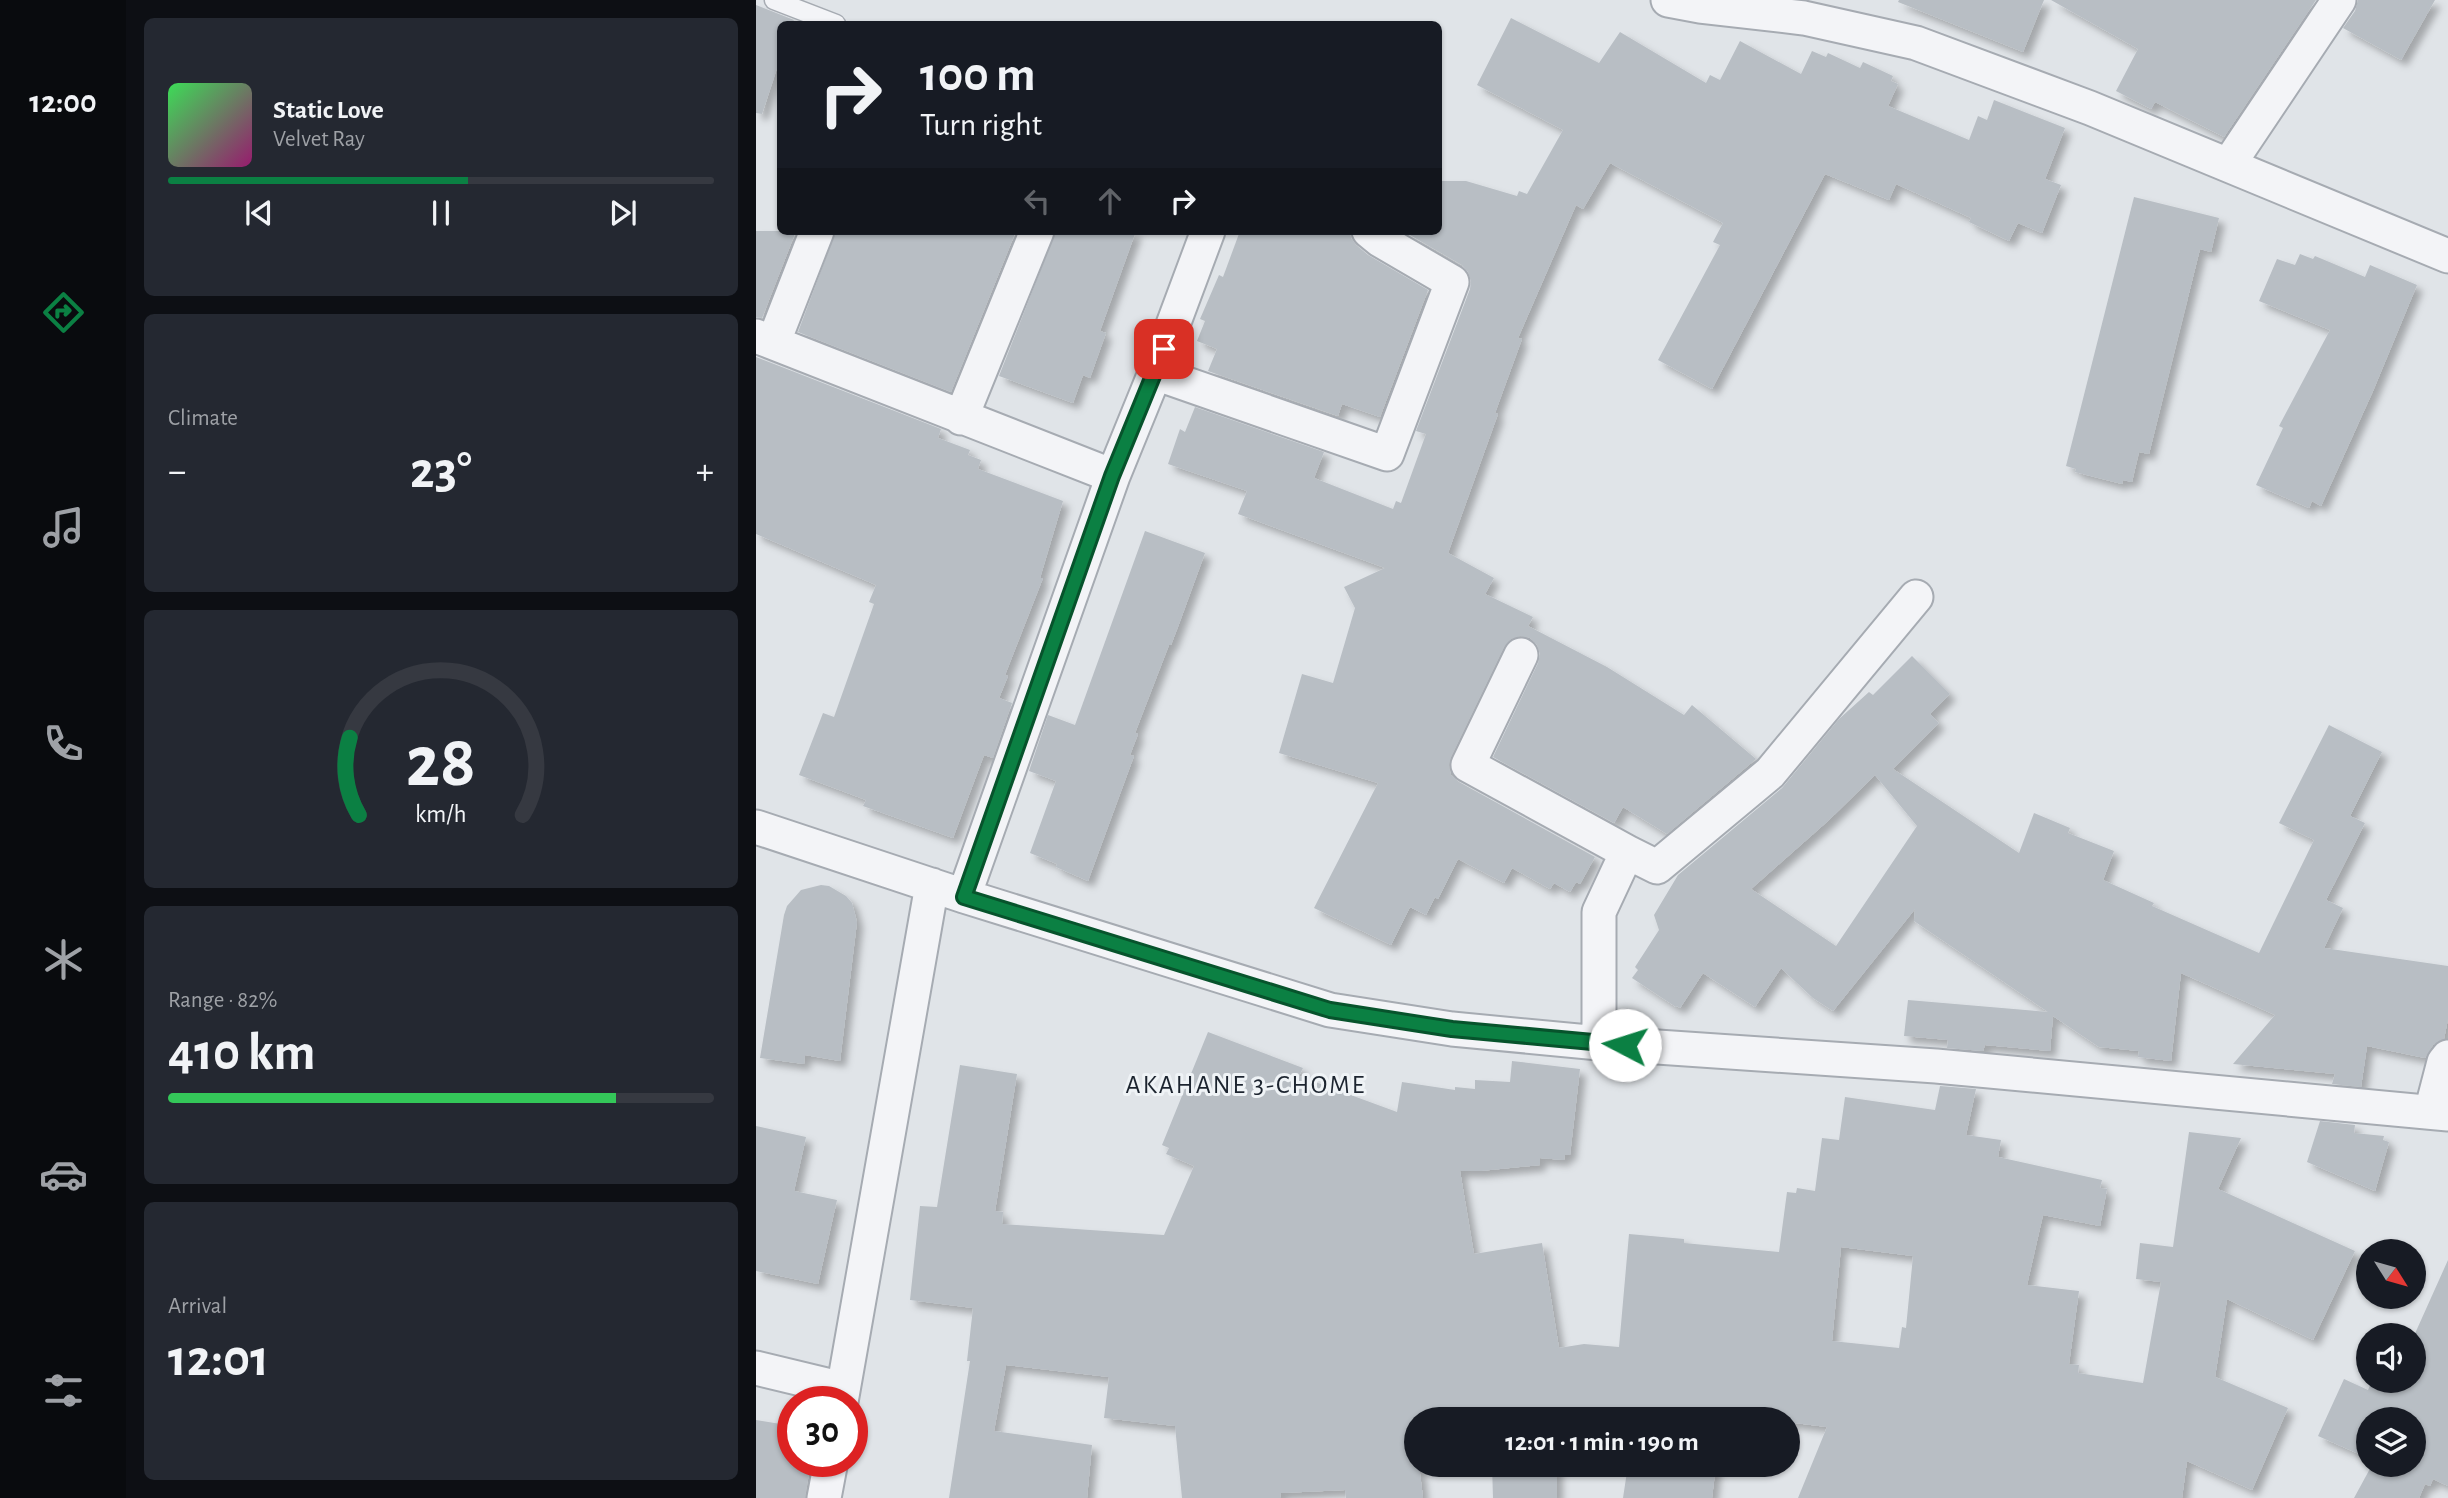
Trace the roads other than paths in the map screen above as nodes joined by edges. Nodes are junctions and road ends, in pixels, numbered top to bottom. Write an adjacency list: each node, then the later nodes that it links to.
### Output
1 (774, 0): 4 (lane)
2 (1668, 0): 5 (street)
3 (2339, 0): 5 (street)
4 (828, 21)
5 (2229, 164): 10 (street)
6 (815, 235): 11 (street)
7 (1035, 235): 13 (street)
8 (1207, 235): 12 (street)
9 (1373, 235): 12 (street)
10 (2448, 256)
11 (765, 339): 13 (street)
12 (1156, 373): 14 (street)
13 (961, 418): 14 (street)
14 (1112, 476): 20 (street)
15 (1916, 597): 18 (street)
16 (1521, 655): 18 (street)
17 (756, 827): 19 (street)
18 (1627, 852): 21 (street)
19 (932, 885): 20 (street); 26 (street)
20 (964, 897): 21 (street)
21 (1599, 1043): 23 (street)
22 (2448, 1057): 23 (street)
23 (2440, 1113)
24 (756, 1368): 25 (street)
25 (813, 1386)
26 (844, 1386)
27 (828, 1477): 28 (street)
28 (824, 1498)

